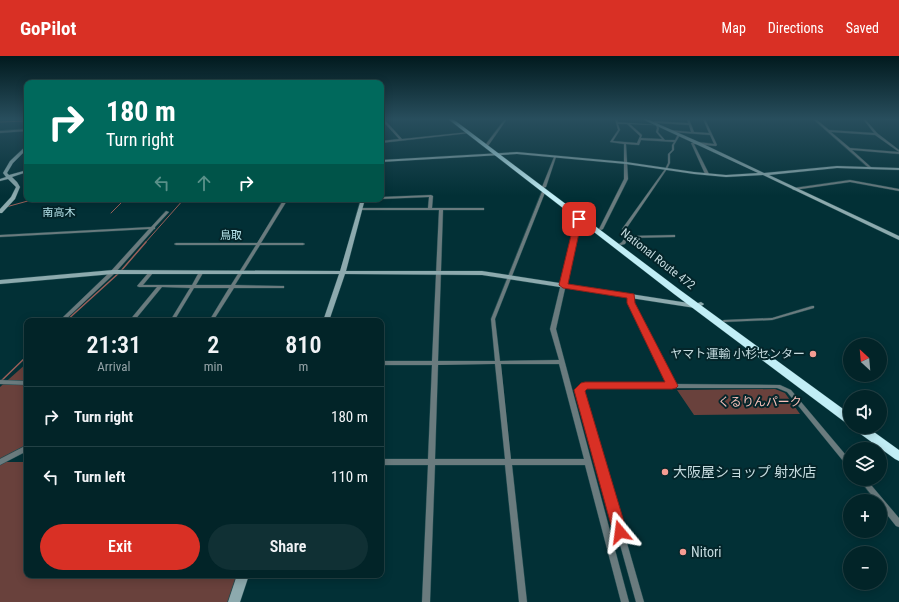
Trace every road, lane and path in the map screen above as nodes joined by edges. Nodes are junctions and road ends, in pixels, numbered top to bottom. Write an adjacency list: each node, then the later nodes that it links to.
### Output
1 (484, 144): 12 (highway, National Route 472)
2 (626, 144): 15 (street)
3 (673, 144): 17 (street)
4 (693, 144): 20 (street)
5 (700, 144): 21 (street)
6 (844, 144): 9 (street)
7 (889, 144): 11 (street)
8 (487, 145): 12 (highway, National Route 472)
9 (849, 149): 11 (street); 16 (street)
10 (24, 150): 22 (street)
11 (899, 152)
12 (498, 154): 13 (street); 14 (street); 25 (highway, National Route 472)
13 (556, 157): 15 (street); 25 (street)
14 (384, 161)
15 (626, 164): 17 (street); 38 (street)
16 (871, 168): 18 (street); 21 (street)
17 (666, 169): 20 (street); 41 (street)
18 (899, 169)
19 (24, 172): 22 (street)
20 (706, 174): 21 (street)
21 (764, 174): 24 (street)
22 (8, 177): 23 (street); 34 (street)
23 (0, 180)
24 (794, 188): 26 (street); 42 (street)
25 (544, 189): 36 (highway, National Route 472); 38 (highway, National Route 472); 53 (street)
26 (899, 190)
27 (384, 198): 32 (street)
28 (284, 202): 44 (street)
29 (362, 202): 31 (street)
30 (483, 208): 33 (street)
31 (361, 209): 32 (street); 51 (street)
32 (430, 209): 33 (street)
33 (441, 209): 52 (street)
34 (0, 212)
35 (167, 212): 37 (street)
36 (579, 217): 55 (street); 61 (highway, National Route 472)
37 (154, 228): 39 (street); 47 (street)
38 (601, 229): 46 (highway, National Route 472)
39 (0, 236)
40 (674, 236): 41 (street)
41 (627, 237): 46 (street)
42 (899, 238)
43 (176, 244): 44 (street)
44 (259, 244): 45 (street); 50 (street)
45 (303, 244)
46 (621, 244): 61 (highway, National Route 472)
47 (113, 272): 48 (street); 54 (street); 63 (street)
48 (151, 273): 49 (street); 58 (street)
49 (201, 273): 50 (street); 56 (street)
50 (240, 273): 51 (street); 57 (street)
51 (342, 273): 52 (street); 67 (street)
52 (439, 273): 53 (street); 70 (street)
53 (510, 277): 55 (street); 71 (street)
54 (0, 282)
55 (563, 285): 60 (street); 72 (street)
56 (192, 286): 57 (street); 58 (street); 65 (street)
57 (232, 286): 59 (street); 66 (street)
58 (160, 287): 64 (street)
59 (282, 287)
60 (631, 296): 61 (street); 75 (street)
61 (698, 305): 68 (highway, National Route 472); 77 (highway, National Route 472)
62 (812, 307): 68 (street)
63 (64, 318)
64 (134, 318)
65 (174, 318)
66 (213, 318)
67 (327, 318)
68 (724, 321): 76 (highway, National Route 472)
69 (384, 362): 70 (street)
70 (435, 362): 71 (street); 85 (street)
71 (498, 362): 72 (street); 86 (street)
72 (562, 362): 87 (street)
73 (0, 382): 74 (street)
74 (24, 384)
75 (672, 386): 82 (street); 95 (street)
76 (843, 408)
77 (843, 415)
78 (870, 434): 81 (highway)
79 (877, 434): 81 (highway)
80 (24, 450): 83 (street)
81 (899, 454)
82 (843, 457)
83 (0, 462)
84 (384, 462): 85 (street)
85 (431, 462): 86 (street); 92 (street)
86 (508, 462): 87 (street); 93 (street)
87 (588, 462): 94 (street)
88 (868, 486): 89 (street)
89 (899, 524)
90 (242, 578): 91 (street)
91 (234, 602)
92 (426, 602)
93 (523, 602)
94 (625, 602)
95 (640, 602)

